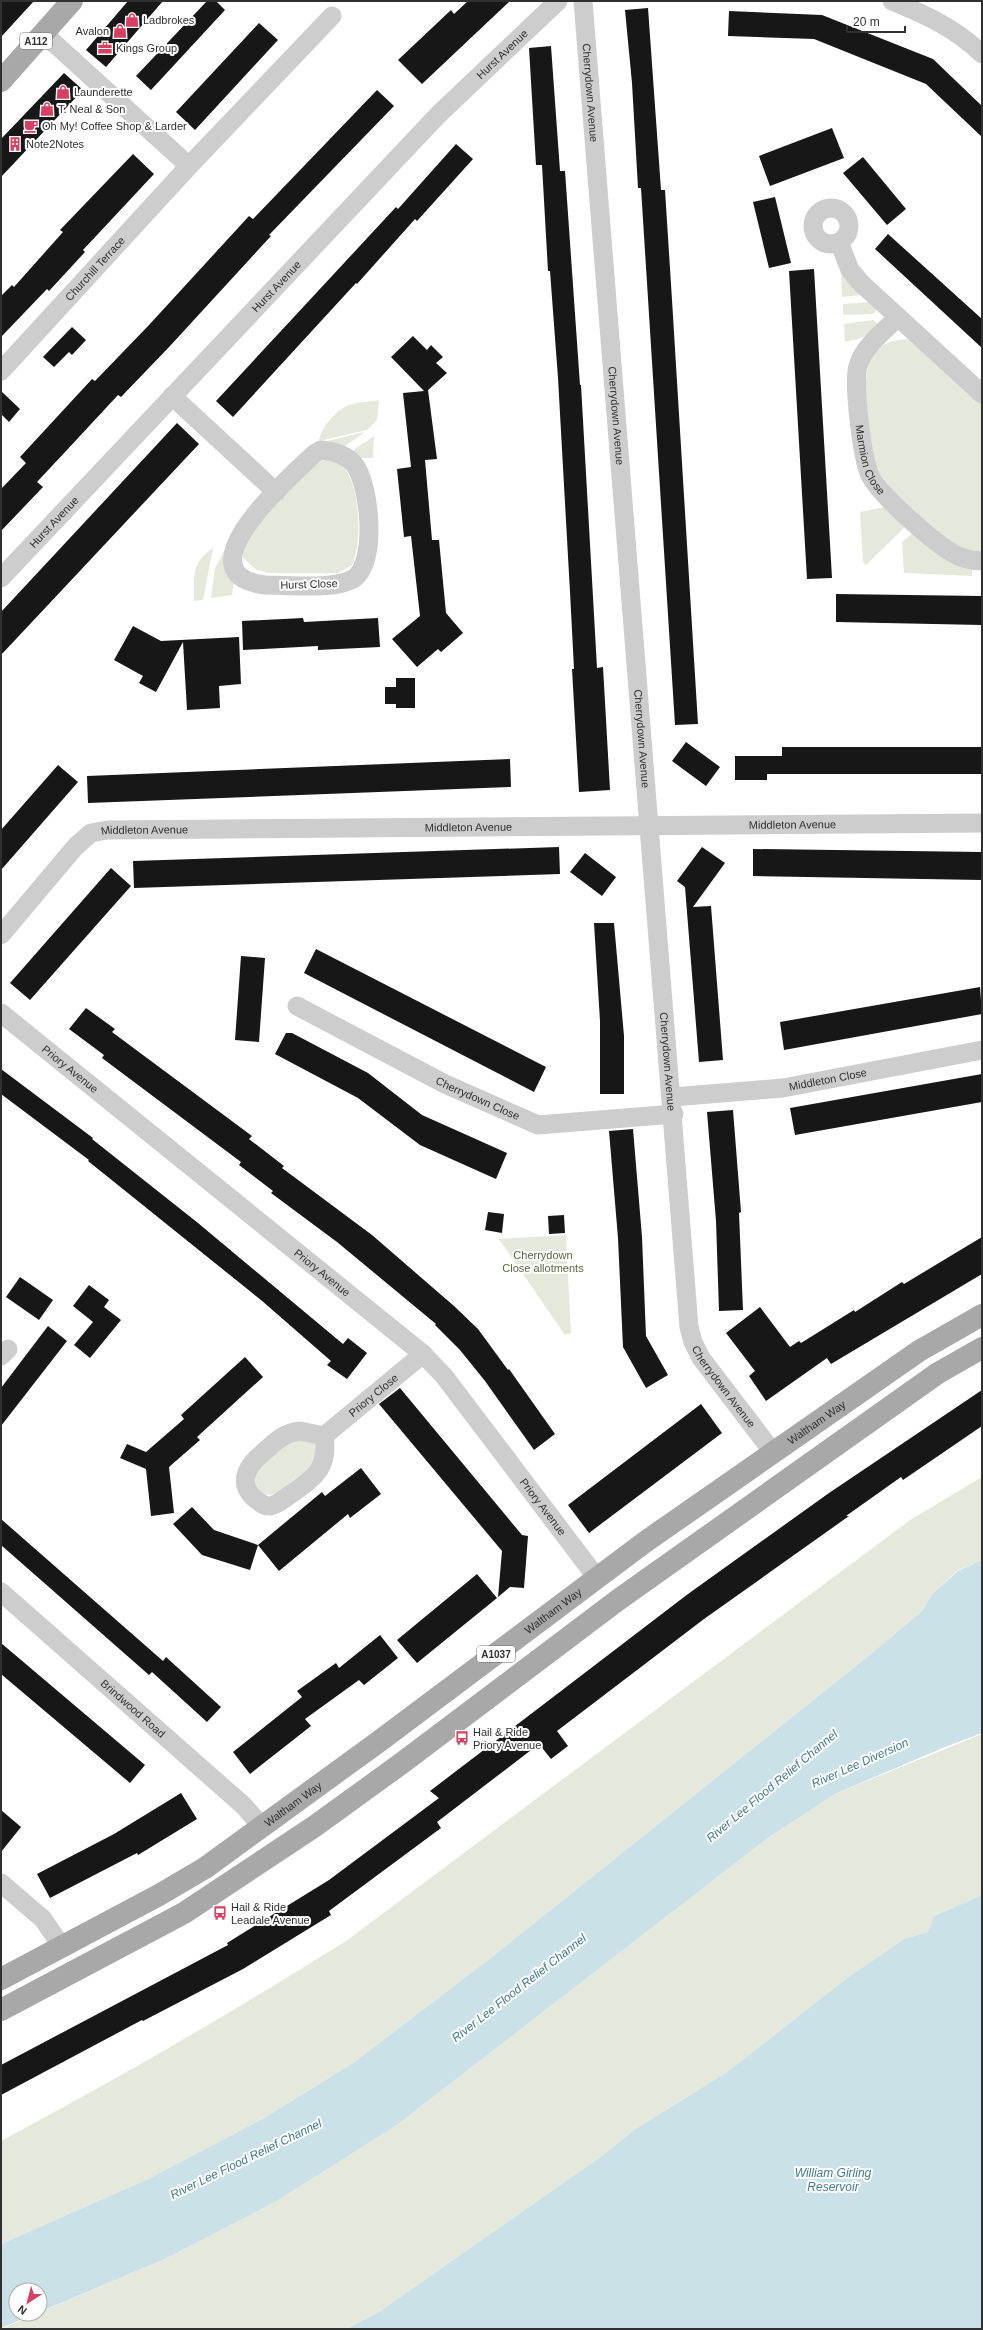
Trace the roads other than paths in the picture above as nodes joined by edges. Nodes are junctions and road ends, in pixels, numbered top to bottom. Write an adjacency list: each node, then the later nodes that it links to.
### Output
1 (72, 1): 6 (main road, A112)
2 (558, 1): 14 (street, Hurst Avenue)
3 (583, 1): 19 (street, Cherrydown Avenue)
4 (892, 1): 7 (street)
5 (332, 16): 9 (street, Churchill Terrace)
6 (43, 33): 8 (main road, A112); 9 (street)
7 (982, 54)
8 (1, 81)
9 (189, 166): 12 (street, Churchill Terrace)
10 (839, 242): 11 (street)
11 (898, 317): 13 (street); 16 (street, Marmion Close)
12 (1, 371)
13 (982, 394)
14 (172, 396): 15 (street); 17 (street, Hurst Avenue)
15 (276, 492): 15 (street, Hurst Close)
16 (982, 561)
17 (1, 578)
18 (982, 823): 19 (street, Middleton Avenue)
19 (649, 824): 20 (street, Middleton Avenue); 24 (street, Cherrydown Avenue)
20 (1, 935)
21 (297, 1006): 24 (street, Cherrydown Close)
22 (1, 1013): 27 (street, Priory Avenue)
23 (982, 1050): 24 (street, Middleton Close)
24 (673, 1106): 31 (street, Cherrydown Avenue)
25 (982, 1314): 28 (main road, Waltham Way / A1037)
26 (982, 1348): 30 (main road, A1037)
27 (423, 1354): 29 (street, Priory Close); 36 (street, Priory Avenue)
28 (814, 1422): 30 (main road); 31 (main road, Waltham Way / A1037)
29 (324, 1436): 29 (street)
30 (832, 1446): 33 (main road, A1037)
31 (772, 1451): 32 (main road, Waltham Way / A1037)
32 (718, 1490): 33 (main road); 34 (main road, Waltham Way / A1037)
33 (737, 1515): 35 (main road, A1037)
34 (645, 1542): 35 (main road); 36 (main road, Waltham Way / A1037)
35 (664, 1567): 39 (main road, A1037)
36 (597, 1578): 38 (main road, Waltham Way / A1037)
37 (1, 1592): 42 (street, Brindwood Road)
38 (547, 1616): 39 (main road); 40 (main road, Waltham Way / A1037)
39 (565, 1639): 41 (main road, A1037)
40 (381, 1740): 41 (main road); 42 (main road, Waltham Way / A1037)
41 (402, 1763): 45 (main road, A1037)
42 (262, 1827): 44 (main road, Waltham Way / A1037)
43 (1, 1883): 46 (street)
44 (159, 1895): 45 (main road); 46 (main road, Waltham Way / A1037)
45 (173, 1919): 48 (main road, A1037)
46 (62, 1947): 47 (main road, Waltham Way / A1037)
47 (1, 1979)
48 (1, 2010)

